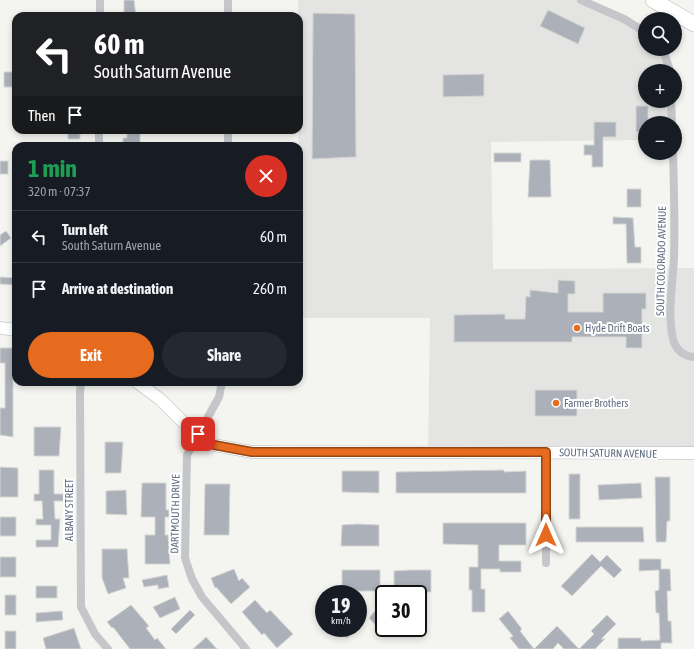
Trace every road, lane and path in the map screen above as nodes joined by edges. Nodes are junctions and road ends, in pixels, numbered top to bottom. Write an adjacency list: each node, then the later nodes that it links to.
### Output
1 (100, 0): 5 (street)
2 (228, 0): 6 (street)
3 (581, 0): 8 (street)
4 (653, 0): 7 (highway)
5 (100, 12)
6 (228, 12)
7 (694, 24)
8 (638, 28)
9 (673, 160): 12 (street, SOUTH COLORADO AVENUE)
10 (0, 328): 11 (street)
11 (12, 330)
12 (694, 357)
13 (81, 386): 20 (street, ALBANY STREET)
14 (142, 386): 16 (street, SOUTH SATURN AVENUE)
15 (221, 386): 16 (street)
16 (198, 434): 17 (street, SOUTH SATURN AVENUE); 21 (street, DARTMOUTH DRIVE)
17 (546, 452): 18 (street, SOUTH SATURN AVENUE); 19 (street)
18 (694, 453)
19 (546, 563)
20 (108, 649)
21 (246, 649)

